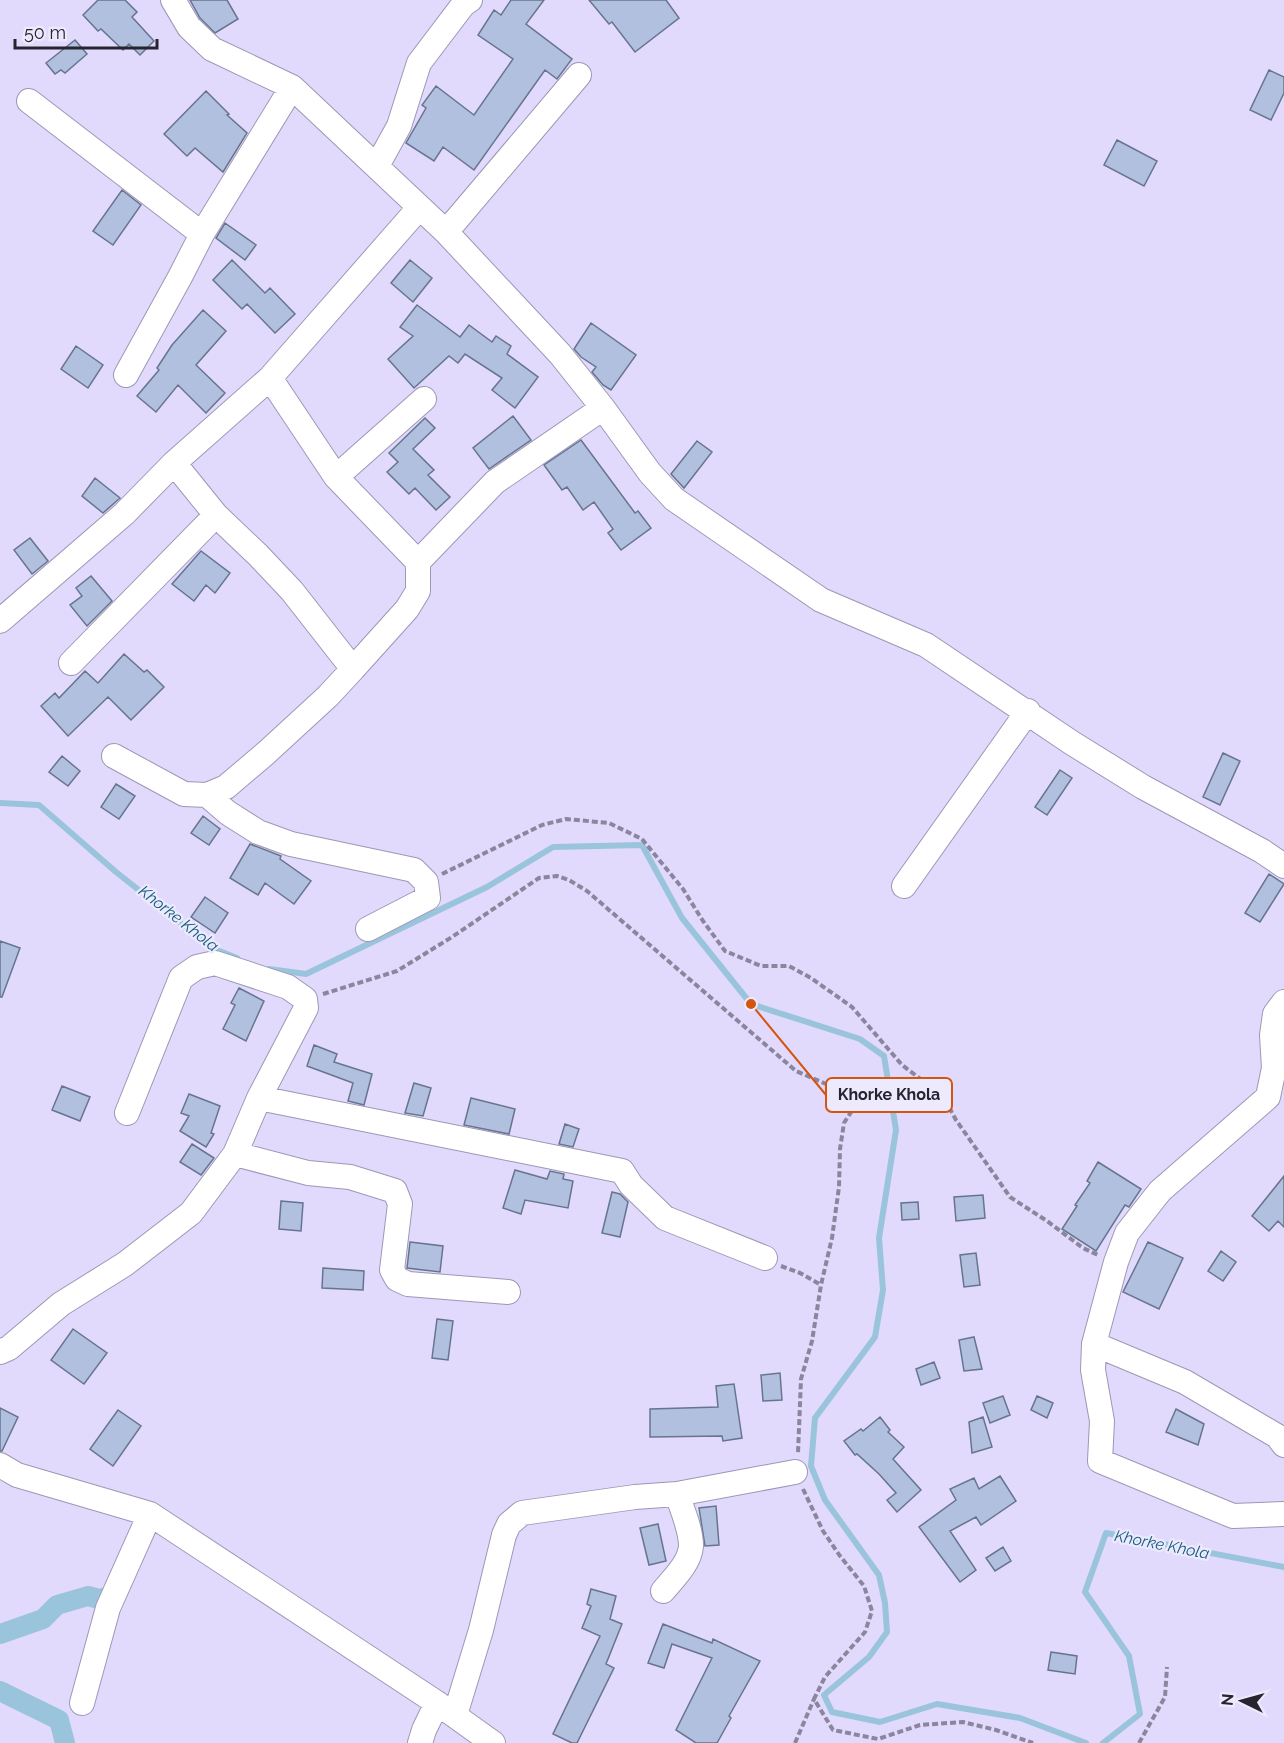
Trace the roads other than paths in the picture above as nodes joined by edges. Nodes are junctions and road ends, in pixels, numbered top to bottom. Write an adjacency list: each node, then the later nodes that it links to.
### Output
1 (173, 0): 4 (street)
2 (470, 0): 6 (street)
3 (579, 75): 8 (street)
4 (292, 87): 6 (street); 9 (street)
5 (29, 101): 9 (street)
6 (377, 166): 7 (street)
7 (419, 208): 8 (street); 11 (street)
8 (446, 232): 13 (street)
9 (202, 234): 10 (street)
10 (126, 375)
11 (270, 378): 14 (street); 15 (street)
12 (424, 399): 15 (street)
13 (603, 408): 17 (street); 21 (street)
14 (174, 463): 16 (street); 18 (street)
15 (336, 477): 17 (street)
16 (216, 515): 19 (street); 20 (street)
17 (418, 562): 20 (street)
18 (0, 621)
19 (71, 663)
20 (353, 669): 23 (street)
21 (1028, 711): 24 (street); 25 (street)
22 (114, 756): 23 (street)
23 (207, 795): 26 (street)
24 (1284, 866)
25 (904, 886)
26 (368, 929)
27 (1284, 1002): 33 (street)
28 (259, 1098): 29 (street); 30 (street); 31 (street)
29 (127, 1113)
30 (235, 1154): 32 (street); 34 (street)
31 (765, 1258)
32 (508, 1292)
33 (1094, 1344): 35 (street); 40 (street)
34 (0, 1352)
35 (1284, 1445)
36 (0, 1465): 39 (street)
37 (795, 1472): 38 (street)
38 (677, 1494): 41 (street); 43 (street)
39 (150, 1514): 42 (street); 43 (street)
40 (1284, 1514)
41 (663, 1591)
42 (82, 1703)
43 (446, 1709): 44 (street); 45 (street)
44 (420, 1743)
45 (492, 1743)

